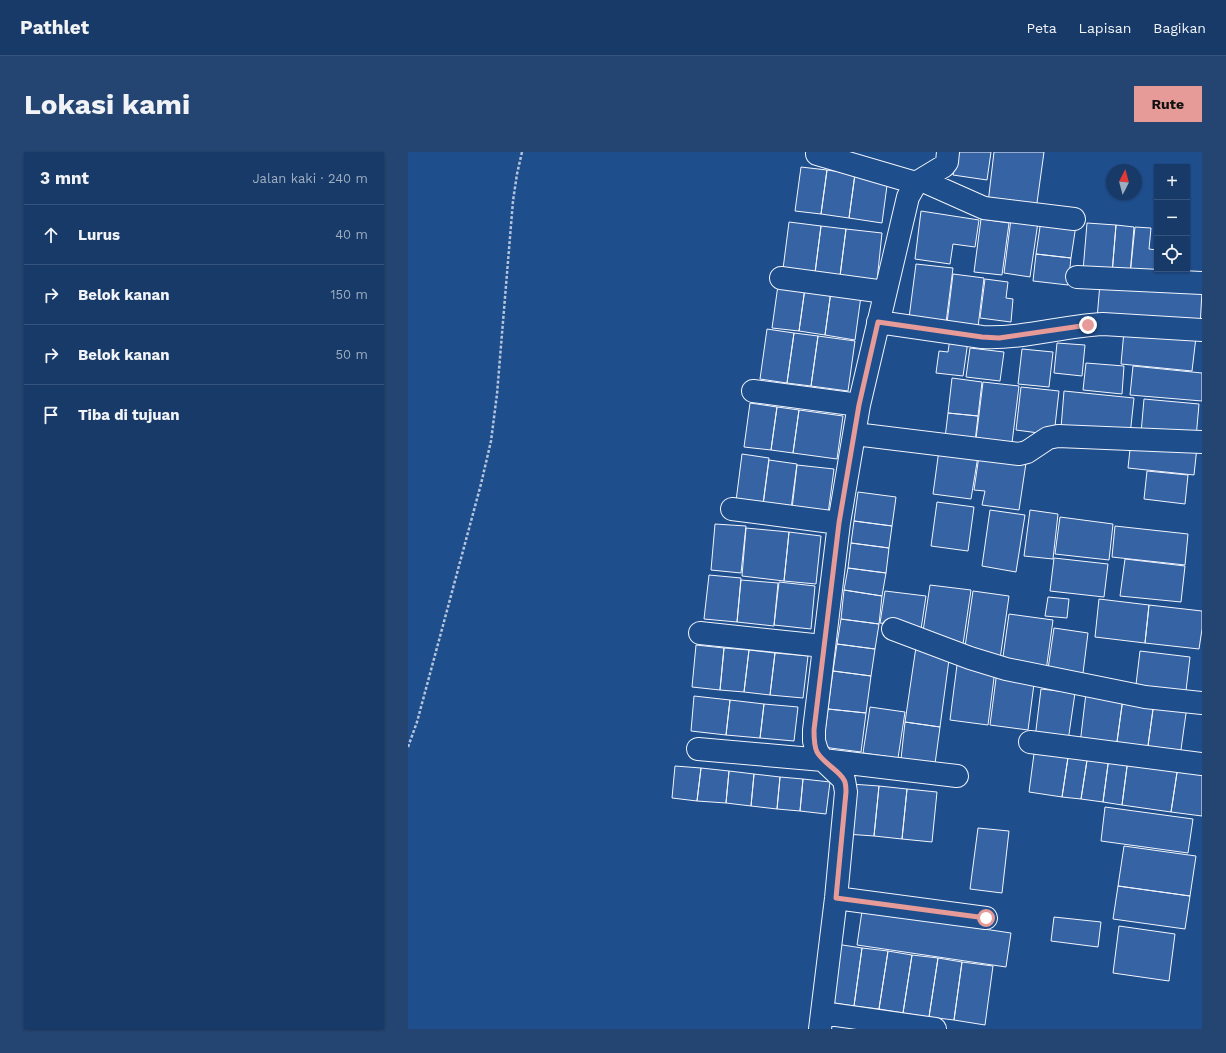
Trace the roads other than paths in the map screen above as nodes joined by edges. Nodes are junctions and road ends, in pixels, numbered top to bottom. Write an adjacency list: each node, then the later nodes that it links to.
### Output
1 (948, 152): 3 (street)
2 (817, 154): 3 (street)
3 (919, 181): 4 (street); 8 (street)
4 (1074, 219)
5 (781, 278): 8 (street)
6 (1077, 278): 7 (street)
7 (1202, 283)
8 (885, 292): 9 (street)
9 (878, 322): 10 (street); 12 (street)
10 (1202, 330)
11 (753, 391): 12 (street)
12 (859, 405): 13 (street)
13 (855, 434): 14 (street); 16 (street)
14 (1202, 442)
15 (732, 509): 16 (street)
16 (839, 523): 19 (street)
17 (893, 630): 20 (street)
18 (700, 632): 19 (street)
19 (823, 646): 23 (street)
20 (1202, 703)
21 (1030, 742): 24 (street)
22 (698, 749): 23 (street)
23 (823, 760): 25 (street); 26 (street)
24 (1202, 764)
25 (957, 776)
26 (836, 898): 27 (street); 28 (street)
27 (986, 918)
28 (821, 1021): 29 (street)
29 (935, 1029)

